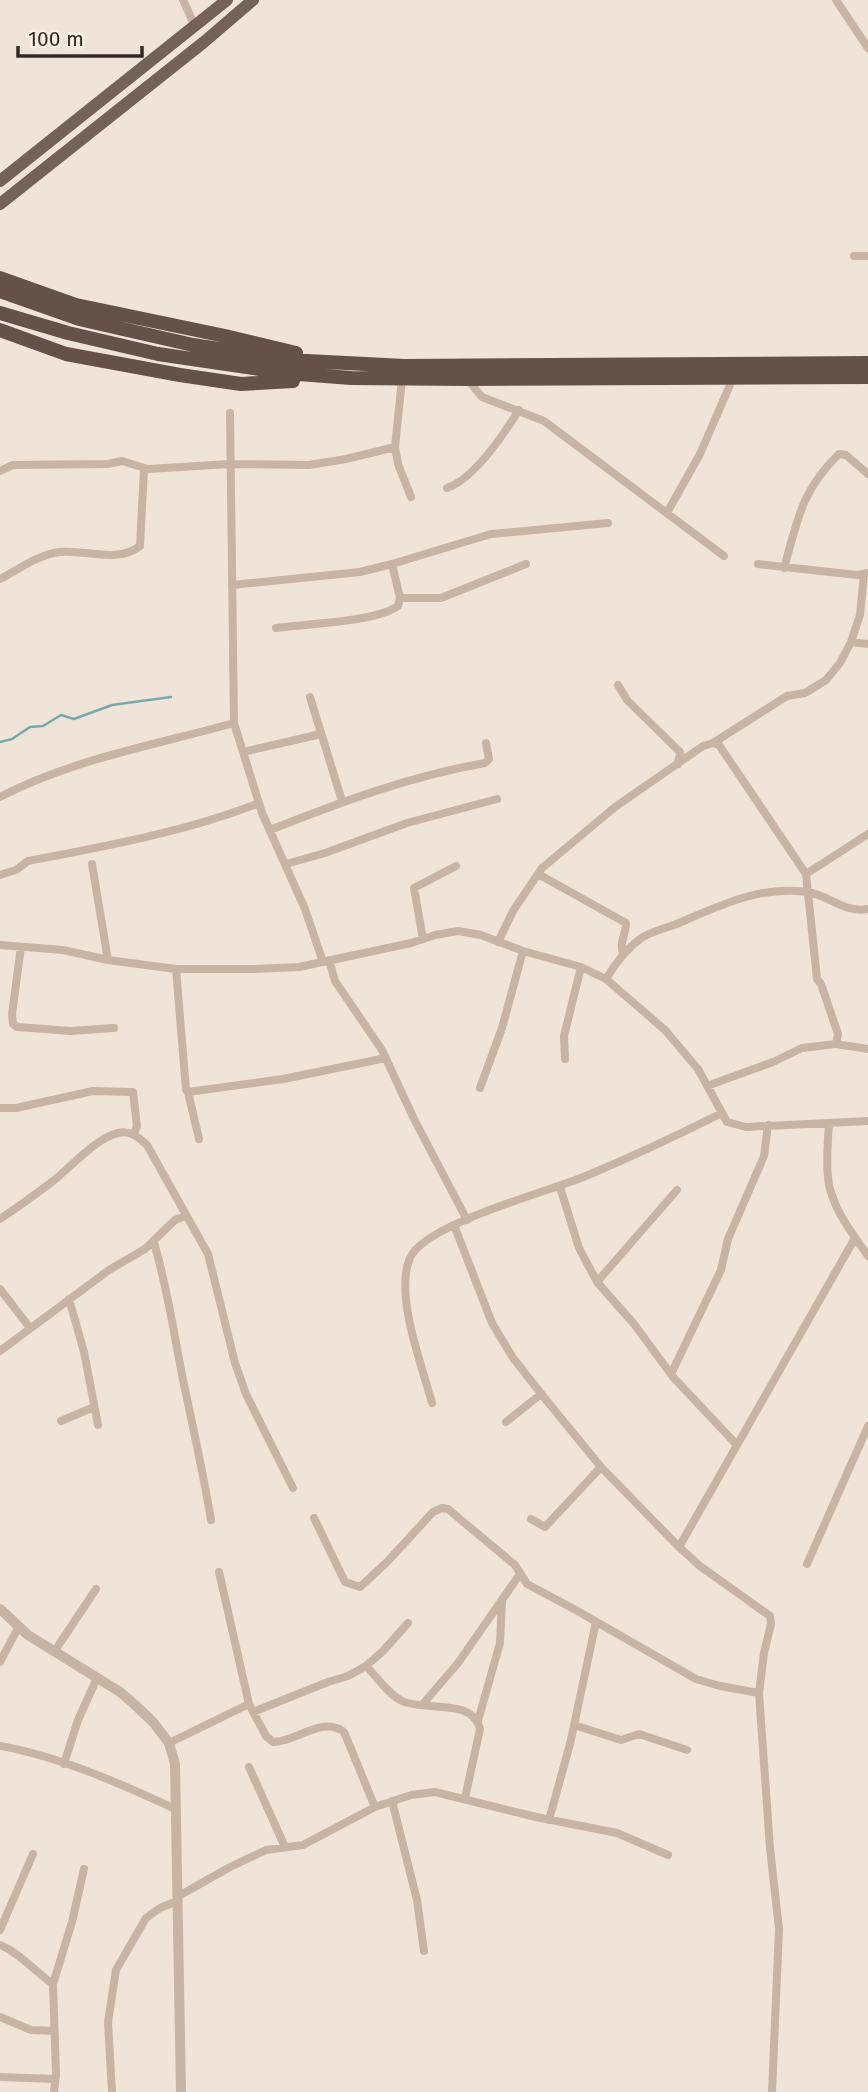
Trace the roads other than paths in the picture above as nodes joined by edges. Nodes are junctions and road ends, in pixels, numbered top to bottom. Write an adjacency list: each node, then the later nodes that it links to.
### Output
1 (183, 0): 5 (street)
2 (227, 0): 5 (main road)
3 (253, 0): 8 (main road)
4 (836, 0): 6 (street)
5 (195, 26): 7 (main road)
6 (868, 48)
7 (0, 181)
8 (0, 204)
9 (854, 256): 10 (street)
10 (868, 256)
11 (0, 278): 16 (highway)
12 (0, 291): 16 (highway)
13 (0, 313): 18 (highway)
14 (0, 330): 18 (highway)
15 (868, 363): 16 (highway)
16 (338, 364)
17 (868, 377): 19 (highway)
18 (351, 378): 20 (highway)
19 (733, 378): 21 (highway); 31 (street)
20 (402, 379): 21 (highway); 24 (street)
21 (467, 379): 22 (street)
22 (519, 410): 29 (street); 31 (street)
23 (230, 413): 25 (street)
24 (395, 447): 25 (street); 30 (street)
25 (230, 464): 26 (street); 40 (street)
26 (144, 469): 27 (street); 39 (street)
27 (0, 471)
28 (868, 474): 37 (street)
29 (447, 488)
30 (411, 497)
31 (668, 511): 33 (street)
32 (608, 523): 34 (street)
33 (724, 556)
34 (392, 564): 40 (street); 41 (street)
35 (526, 564): 41 (street)
36 (758, 564): 37 (street)
37 (784, 568): 38 (street)
38 (866, 573): 43 (street)
39 (0, 579)
40 (232, 585): 47 (street)
41 (400, 598): 42 (street)
42 (276, 628)
43 (851, 642): 44 (street); 50 (street)
44 (868, 643)
45 (618, 685): 52 (street)
46 (310, 697): 48 (street)
47 (234, 723): 51 (street); 53 (street)
48 (321, 734): 51 (street); 55 (street)
49 (486, 743): 55 (street)
50 (713, 743): 52 (street); 63 (street)
51 (243, 752): 56 (street)
52 (678, 764): 62 (street)
53 (0, 797)
54 (497, 799): 60 (street)
55 (342, 801): 57 (street)
56 (259, 803): 57 (street); 64 (street)
57 (270, 830): 60 (street)
58 (868, 834): 63 (street)
59 (92, 864): 73 (street)
60 (286, 864): 74 (street)
61 (456, 866): 67 (street)
62 (538, 874): 68 (street); 72 (street)
63 (806, 874): 65 (street)
64 (0, 875)
65 (809, 892): 66 (street); 72 (street); 79 (street)
66 (868, 909)
67 (423, 939): 68 (street); 74 (street)
68 (498, 942): 71 (street)
69 (0, 946): 70 (street)
70 (21, 947): 73 (street); 78 (street)
71 (523, 951): 75 (street); 84 (street)
72 (623, 954): 77 (street)
73 (108, 960): 76 (street)
74 (326, 961): 76 (street); 81 (street)
75 (581, 968): 77 (street); 82 (street)
76 (176, 969): 85 (street)
77 (606, 979): 83 (street)
78 (114, 1028)
79 (836, 1044): 80 (street); 83 (street)
80 (868, 1049)
81 (386, 1058): 85 (street); 97 (street)
82 (565, 1059)
83 (707, 1086): 87 (street)
84 (480, 1088)
85 (188, 1092): 92 (street)
86 (0, 1108): 91 (street)
87 (720, 1114): 90 (street); 93 (street)
88 (868, 1121): 89 (street)
89 (830, 1122): 90 (street); 99 (street)
90 (768, 1125): 107 (street)
91 (132, 1131): 95 (street); 96 (street)
92 (199, 1139)
93 (559, 1187): 97 (street); 102 (street)
94 (677, 1190): 102 (street)
95 (185, 1216): 100 (street); 117 (street)
96 (0, 1219)
97 (467, 1220): 98 (street)
98 (454, 1225): 108 (street); 109 (street)
99 (855, 1238): 101 (street); 115 (street)
100 (154, 1242): 104 (street); 120 (street)
101 (868, 1256)
102 (597, 1282): 107 (street)
103 (0, 1289): 105 (street)
104 (69, 1299): 105 (street); 110 (street)
105 (30, 1328): 106 (street)
106 (0, 1351)
107 (671, 1374): 115 (street)
108 (541, 1394): 112 (street); 116 (street)
109 (432, 1403)
110 (94, 1407): 111 (street); 113 (street)
111 (61, 1421)
112 (506, 1422)
113 (98, 1425)
114 (868, 1426): 122 (street)
115 (737, 1445): 121 (street)
116 (601, 1467): 119 (street); 121 (street)
117 (293, 1488)
118 (314, 1518): 124 (street)
119 (531, 1519)
120 (211, 1520)
121 (679, 1547): 135 (street)
122 (807, 1564)
123 (219, 1572): 137 (street)
124 (520, 1574): 126 (street); 128 (street)
125 (96, 1589): 131 (street)
126 (502, 1601): 136 (street); 138 (street)
127 (0, 1609): 130 (street)
128 (596, 1622): 135 (street); 139 (street)
129 (408, 1623): 133 (street)
130 (18, 1628): 131 (street); 132 (street)
131 (54, 1652): 134 (street)
132 (0, 1662)
133 (366, 1666): 136 (street); 137 (street)
134 (97, 1678): 140 (street); 143 (street)
135 (759, 1693): 166 (street)
136 (422, 1705): 138 (street)
137 (251, 1708): 140 (street); 147 (street)
138 (478, 1721): 145 (street)
139 (574, 1725): 142 (street); 149 (street)
140 (169, 1743): 148 (street)
141 (0, 1746): 143 (street)
142 (687, 1750)
143 (64, 1764): 148 (street)
144 (249, 1767): 150 (street)
145 (465, 1798): 146 (street); 149 (street)
146 (392, 1801): 147 (street); 157 (street)
147 (375, 1807): 150 (street)
148 (175, 1809): 154 (street)
149 (549, 1820): 152 (street)
150 (285, 1847): 154 (street)
151 (33, 1854): 155 (street)
152 (668, 1855)
153 (84, 1869): 158 (street)
154 (177, 1899): 164 (street); 165 (street)
155 (0, 1930)
156 (0, 1945): 158 (street)
157 (424, 1951)
158 (54, 1983): 160 (street)
159 (0, 2017): 160 (street)
160 (54, 2031): 162 (street)
161 (0, 2077): 162 (street)
162 (55, 2079): 163 (street)
163 (54, 2092)
164 (112, 2092)
165 (181, 2092)
166 (772, 2092)

